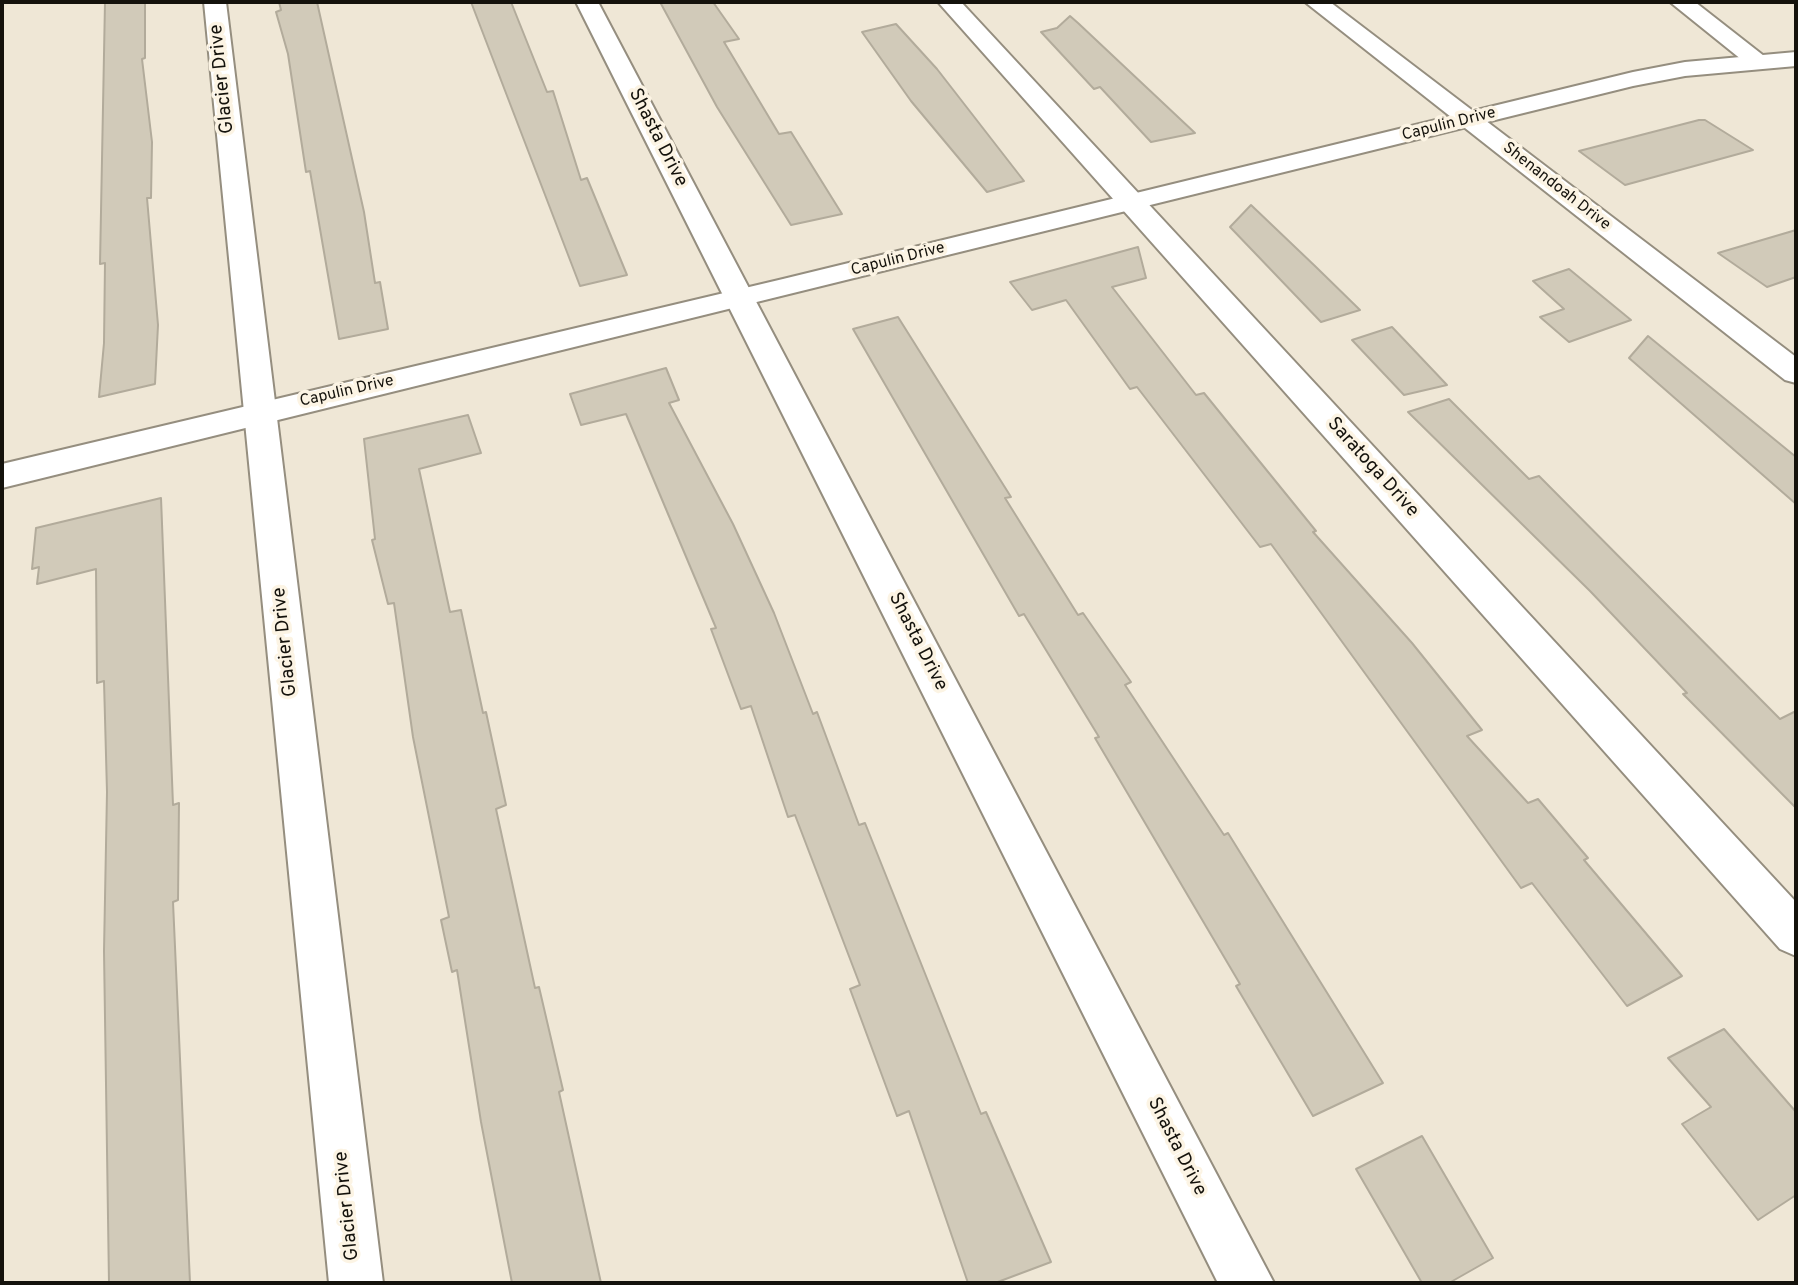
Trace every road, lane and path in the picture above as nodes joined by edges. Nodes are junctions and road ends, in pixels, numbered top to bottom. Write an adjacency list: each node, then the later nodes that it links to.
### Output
1 (215, 2): 12 (street, Glacier Drive)
2 (587, 2): 10 (street, Shasta Drive)
3 (949, 2): 9 (street, Saratoga Drive)
4 (1316, 2): 8 (street, Shenandoah Drive)
5 (1681, 2): 7 (street)
6 (1796, 59): 7 (street, Capulin Drive)
7 (1761, 62): 8 (street, Capulin Drive)
8 (1470, 120): 9 (street, Capulin Drive); 11 (street, Shenandoah Drive)
9 (1131, 203): 10 (street, Capulin Drive); 14 (street, Saratoga Drive)
10 (740, 299): 12 (street, Capulin Drive); 16 (street, Shasta Drive)
11 (1788, 358)
12 (260, 413): 13 (street, Capulin Drive); 15 (street, Glacier Drive)
13 (2, 476)
14 (1796, 934)
15 (356, 1283)
16 (1247, 1283)

